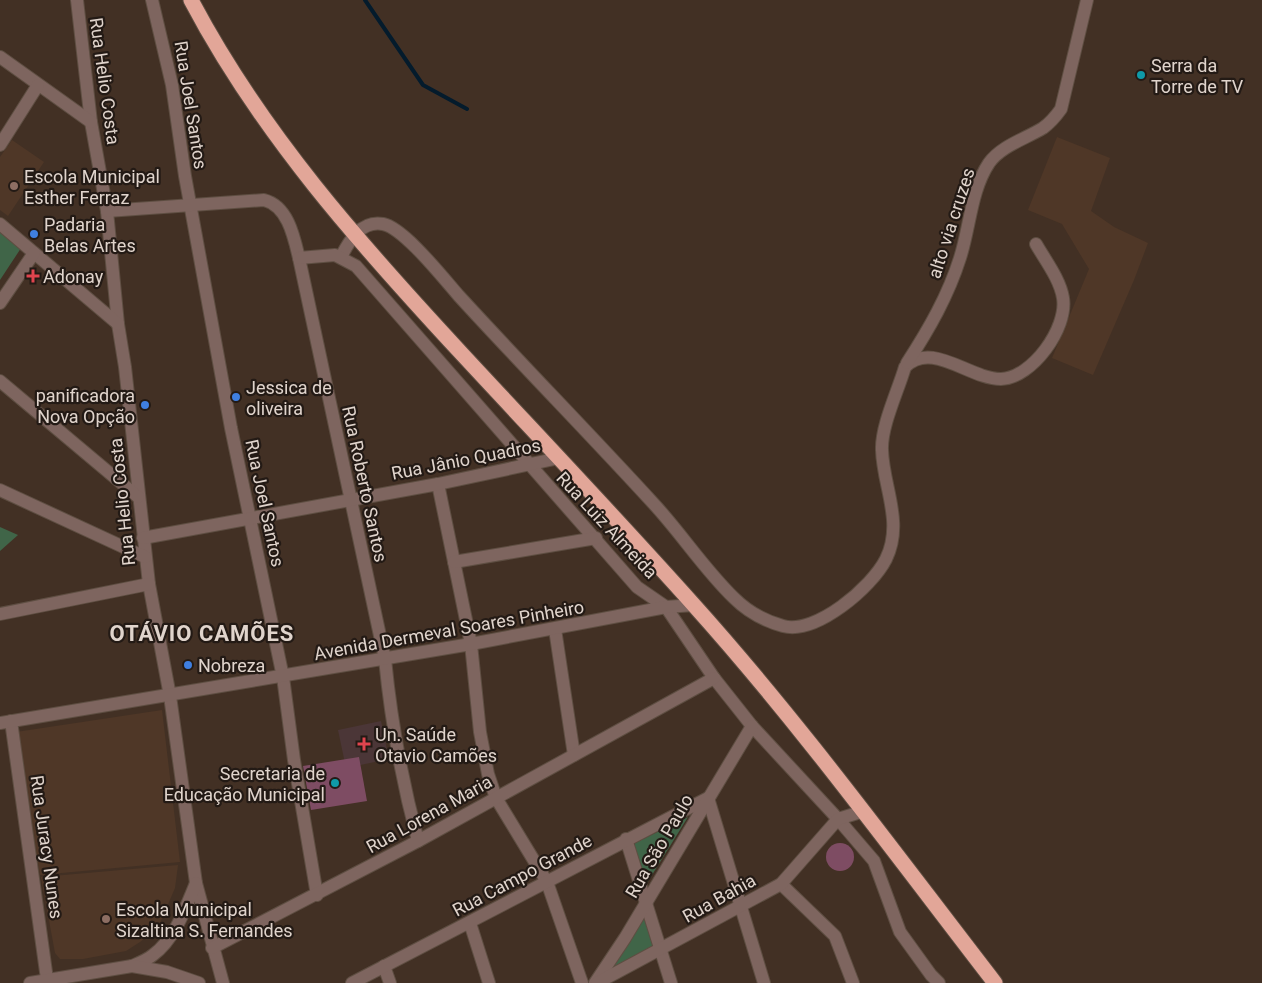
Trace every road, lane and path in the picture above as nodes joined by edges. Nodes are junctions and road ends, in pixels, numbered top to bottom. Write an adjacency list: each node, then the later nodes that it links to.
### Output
1 (77, 0): 7 (street, Rua Helio Costa)
2 (152, 0): 9 (street, Rua Joel Santos)
3 (191, 0): 12 (highway)
4 (1087, 0): 19 (street, alto via cruzes)
5 (0, 57): 6 (street)
6 (38, 85): 7 (street); 8 (street)
7 (92, 122): 10 (street, Rua Helio Costa)
8 (0, 145)
9 (190, 204): 10 (street); 16 (street, Rua Roberto Santos); 27 (street, Rua Joel Santos)
10 (107, 211): 18 (street, Rua Helio Costa)
11 (0, 224): 14 (street)
12 (354, 234): 15 (street); 19 (street, alto via cruzes); 21 (highway)
13 (1036, 244): 19 (street)
14 (34, 253): 17 (street); 18 (street)
15 (341, 257): 16 (street); 22 (street, Rua Luiz Almeida)
16 (299, 258): 26 (street, Rua Roberto Santos)
17 (0, 302)
18 (118, 324): 25 (street, Rua Helio Costa)
19 (905, 367)
20 (0, 381): 25 (street)
21 (559, 458): 22 (street, Rua Jânio Quadros); 33 (highway)
22 (529, 466): 23 (street, Rua Jânio Quadros); 29 (street, Rua Luiz Almeida)
23 (438, 484): 26 (street, Rua Jânio Quadros); 31 (street)
24 (0, 490): 30 (street)
25 (138, 497): 28 (street, Rua Helio Costa)
26 (350, 498): 27 (street, Rua Jânio Quadros); 38 (street, Rua Roberto Santos)
27 (250, 519): 28 (street, Rua Jânio Quadros); 39 (street, Rua Joel Santos)
28 (143, 538): 30 (street, Rua Helio Costa)
29 (596, 538): 31 (street); 34 (street, Rua Luiz Almeida)
30 (145, 557): 32 (street, Rua Helio Costa)
31 (454, 562): 37 (street)
32 (149, 584): 35 (street); 41 (street, Rua Helio Costa)
33 (694, 605): 34 (street, Avenida Dermeval Soares Pinheiro); 47 (highway)
34 (666, 606): 36 (street, Avenida Dermeval Soares Pinheiro); 40 (street, Rua Luiz Almeida)
35 (0, 614)
36 (555, 629): 37 (street, Avenida Dermeval Soares Pinheiro); 44 (street)
37 (471, 644): 38 (street, Avenida Dermeval Soares Pinheiro); 45 (street)
38 (385, 659): 39 (street, Avenida Dermeval Soares Pinheiro); 50 (street, Rua Roberto Santos)
39 (283, 677): 41 (street, Avenida Dermeval Soares Pinheiro); 54 (street, Rua Joel Santos)
40 (714, 678): 43 (street, Rua Luiz Almeida); 44 (street, Rua Lorena Maria)
41 (170, 696): 42 (street, Avenida Dermeval Soares Pinheiro); 52 (street, Rua Helio Costa)
42 (6, 722): 62 (street, Rua Juracy Nunes)
43 (752, 726): 46 (street, Rua São Paulo); 48 (street, Rua Luiz Almeida)
44 (574, 755): 45 (street, Rua Lorena Maria)
45 (496, 798): 50 (street, Rua Lorena Maria); 51 (street)
46 (708, 798): 49 (street, Rua Campo Grande); 55 (street, Rua São Paulo); 56 (street)
47 (864, 811): 48 (street); 75 (highway)
48 (838, 819): 53 (street, Rua Bahia); 63 (street, Rua Luiz Almeida)
49 (626, 839): 51 (street, Rua Campo Grande); 55 (street)
50 (418, 841): 54 (street, Rua Lorena Maria)
51 (547, 882): 57 (street, Rua Campo Grande); 70 (street)
52 (196, 883): 58 (street, Rua Helio Costa); 60 (street)
53 (781, 884): 56 (street, Rua Bahia); 74 (street)
54 (317, 895): 58 (street, Rua Lorena Maria)
55 (646, 904): 59 (street); 71 (street, Rua São Paulo)
56 (742, 906): 59 (street, Rua Bahia); 73 (street)
57 (470, 923): 61 (street, Rua Campo Grande); 69 (street)
58 (212, 948): 66 (street, Rua Helio Costa)
59 (661, 950): 71 (street, Rua Bahia); 72 (street)
60 (132, 966): 62 (street); 65 (street)
61 (384, 966): 67 (street, Rua Campo Grande); 68 (street)
62 (47, 979): 64 (street)
63 (933, 980)
64 (30, 983)
65 (199, 983)
66 (223, 983)
67 (352, 983)
68 (390, 983)
69 (489, 983)
70 (582, 983)
71 (596, 983)
72 (671, 983)
73 (764, 983)
74 (853, 983)
75 (995, 983)

